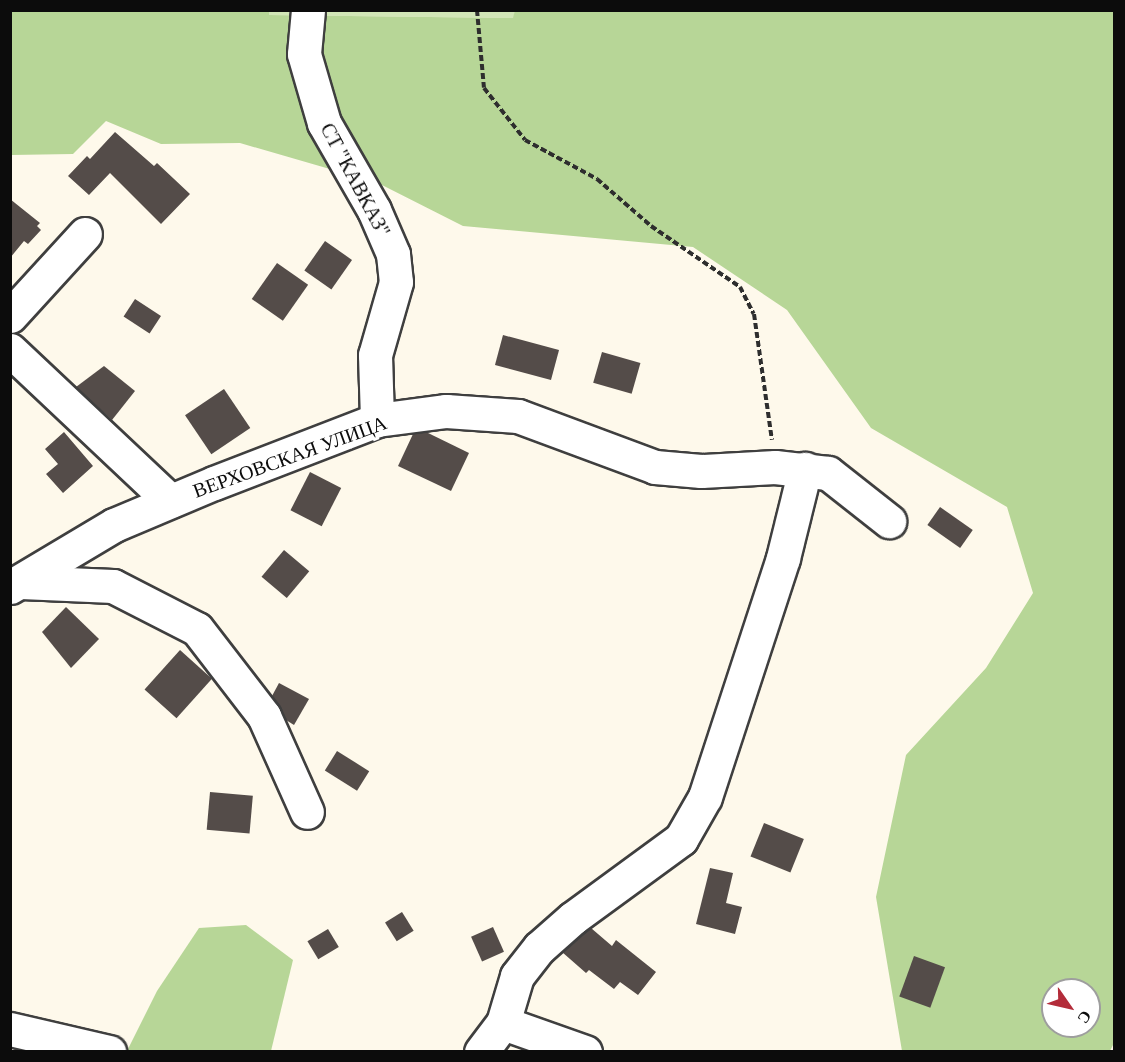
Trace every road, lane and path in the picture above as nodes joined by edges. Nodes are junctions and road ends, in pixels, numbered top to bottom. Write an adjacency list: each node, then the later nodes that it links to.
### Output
1 (308, 10): 6 (street, СТ "КАВКАЗ")
2 (477, 10): 7 (path)
3 (86, 234): 4 (street)
4 (10, 316)
5 (10, 351): 8 (street)
6 (377, 420): 7 (street, ВЕРХОВСКАЯ УЛИЦА); 8 (street, ВЕРХОВСКАЯ УЛИЦА)
7 (790, 468): 9 (street, ВЕРХОВСКАЯ УЛИЦА); 12 (street)
8 (170, 501): 10 (street, ВЕРХОВСКАЯ УЛИЦА)
9 (890, 521)
10 (16, 584): 11 (street)
11 (307, 812)
12 (503, 1023): 15 (street); 16 (street)
13 (10, 1029): 14 (street)
14 (109, 1052)
15 (481, 1052)
16 (585, 1052)

